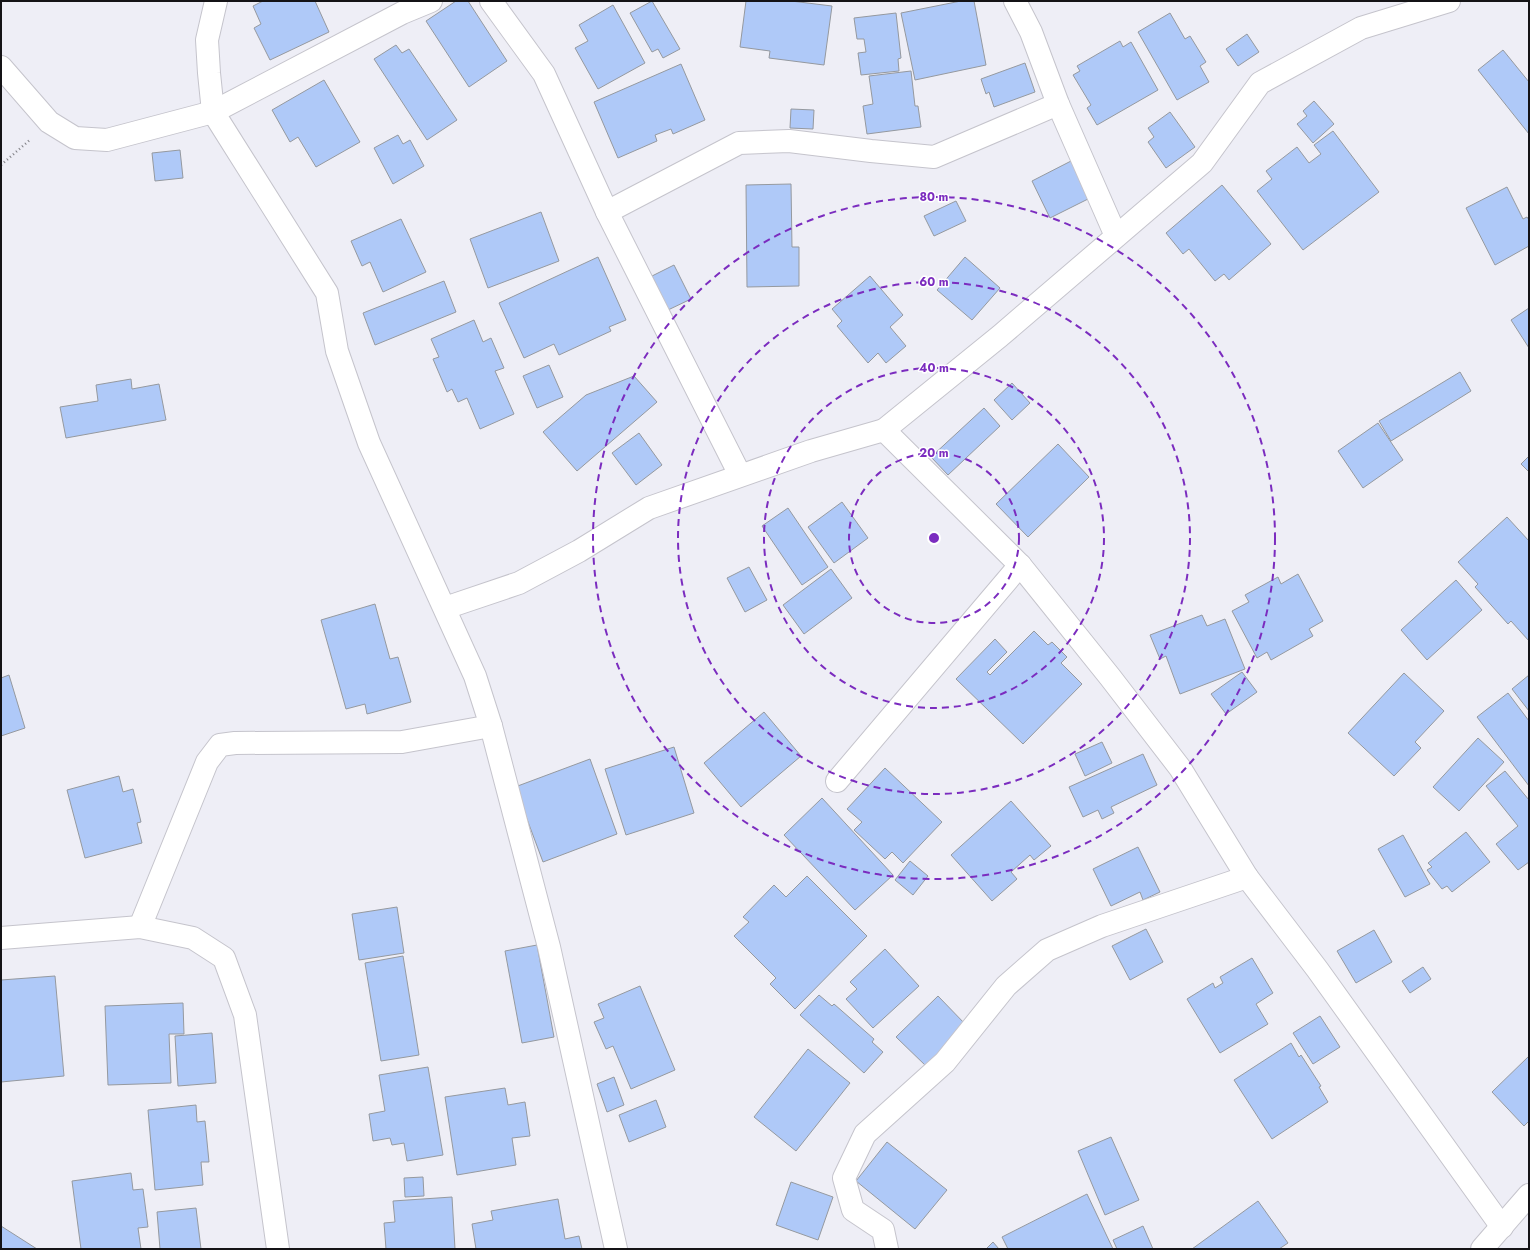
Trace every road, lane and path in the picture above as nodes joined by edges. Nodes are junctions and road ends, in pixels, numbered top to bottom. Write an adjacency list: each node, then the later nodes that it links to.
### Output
1 (216, 1): 8 (street)
2 (431, 1): 8 (street)
3 (491, 1): 11 (street)
4 (1015, 1): 7 (street)
5 (1445, 2): 12 (street)
6 (1, 67): 9 (street)
7 (1058, 104): 11 (street); 12 (street)
8 (213, 112): 9 (street); 16 (street)
9 (49, 122): 10 (path)
10 (1, 165)
11 (607, 212): 14 (street)
12 (1116, 236): 13 (street)
13 (884, 430): 14 (street); 15 (street)
14 (740, 475): 16 (street)
15 (1020, 565): 18 (street); 19 (street)
16 (445, 608): 17 (street)
17 (491, 726): 20 (street); 25 (street)
18 (837, 781)
19 (1247, 877): 23 (street); 26 (street)
20 (140, 927): 21 (street); 24 (street)
21 (1, 938)
22 (1529, 1195): 23 (street)
23 (1502, 1227): 27 (street)
24 (278, 1249)
25 (616, 1249)
26 (887, 1249)
27 (1482, 1249)

